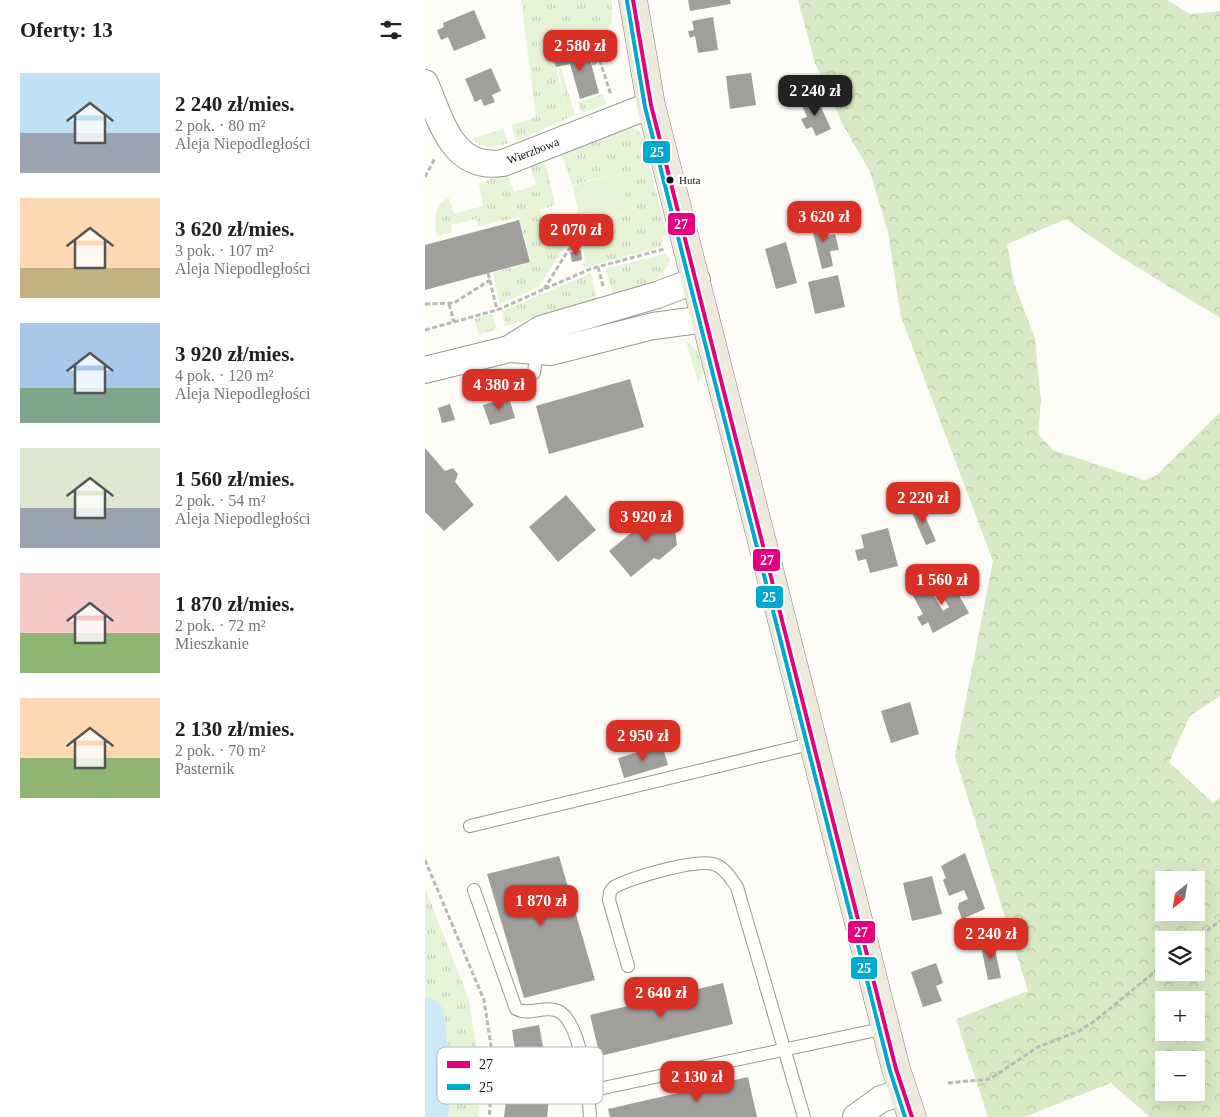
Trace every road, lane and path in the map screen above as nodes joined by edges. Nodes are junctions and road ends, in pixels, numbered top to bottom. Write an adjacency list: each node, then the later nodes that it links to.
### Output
1 (633, 0): 4 (main road)
2 (592, 64): 5 (path)
3 (425, 83): 5 (street, Wierzbowa)
4 (651, 105): 5 (street, Wierzbowa); 11 (main road)
5 (618, 117)
6 (577, 248): 12 (path)
7 (667, 248): 8 (path)
8 (598, 267): 12 (path); 13 (path)
9 (488, 273): 10 (path)
10 (490, 280): 15 (path); 16 (path)
11 (697, 280): 17 (main road); 20 (street)
12 (543, 289): 16 (path)
13 (603, 289)
14 (425, 304): 15 (path)
15 (449, 304): 18 (path)
16 (497, 310): 18 (path)
17 (706, 319): 20 (street); 22 (main road)
18 (454, 322): 19 (path)
19 (425, 330)
20 (536, 351): 21 (street)
21 (425, 370)
22 (814, 743): 23 (lane); 30 (main road)
23 (470, 826)
24 (425, 860): 31 (path)
25 (474, 890): 32 (lane)
26 (1220, 921): 27 (path)
27 (1205, 932)
28 (628, 966): 33 (lane)
29 (1155, 971): 34 (path)
30 (886, 1028): 33 (lane); 38 (main road)
31 (491, 1047)
32 (579, 1047)
33 (785, 1049): 35 (lane); 41 (lane)
34 (948, 1083)
35 (603, 1088)
36 (490, 1104): 39 (path)
37 (590, 1104): 40 (lane)
38 (908, 1104): 42 (street)
39 (489, 1117)
40 (590, 1117)
41 (804, 1117)
42 (856, 1117)

